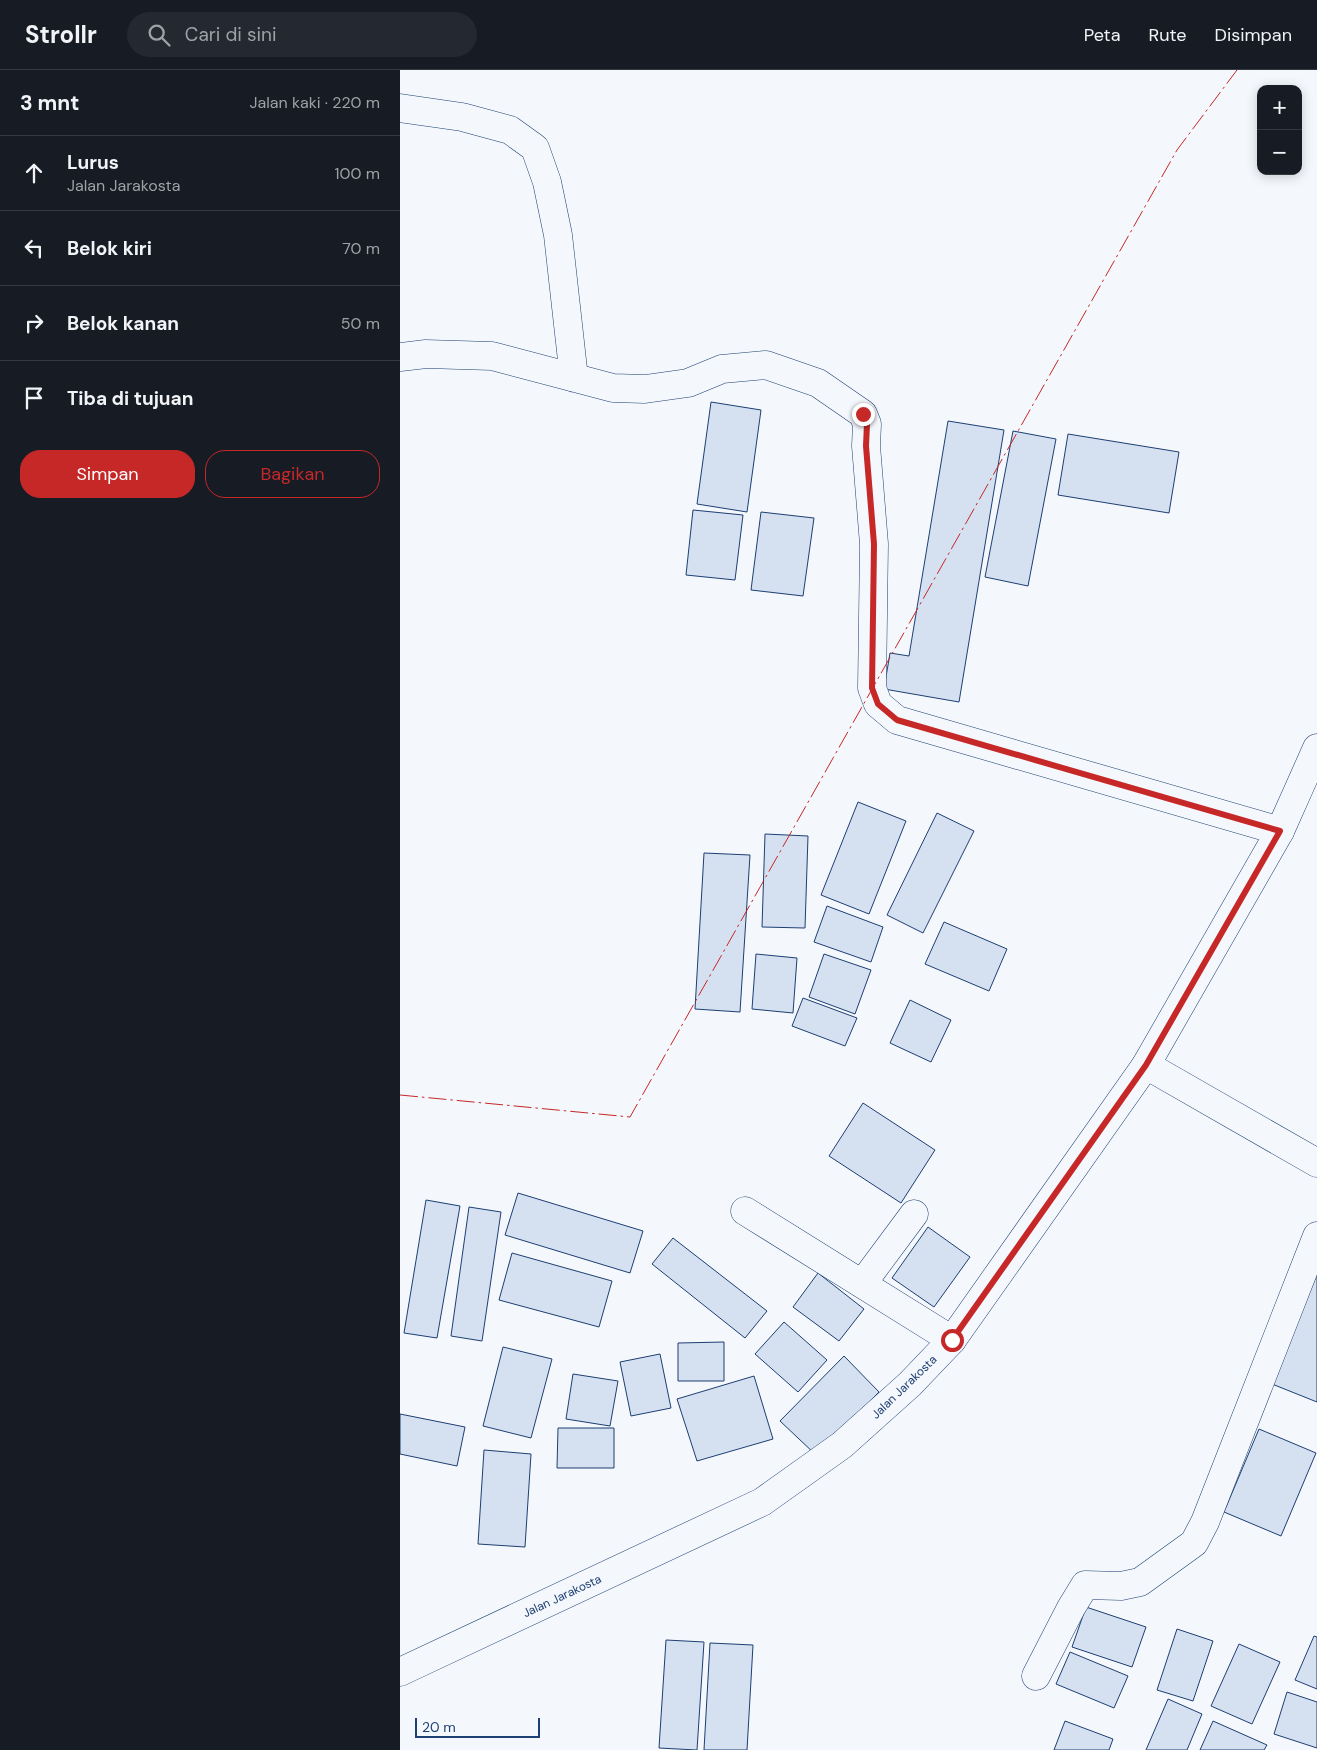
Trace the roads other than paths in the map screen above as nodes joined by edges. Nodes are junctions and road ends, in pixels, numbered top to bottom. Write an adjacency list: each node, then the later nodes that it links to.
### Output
1 (400, 108): 3 (street)
2 (400, 357): 3 (street)
3 (574, 378): 5 (street)
4 (1317, 748): 5 (street, Jalan Jarakosta)
5 (1280, 831): 6 (street, Jalan Jarakosta)
6 (1146, 1065): 7 (street); 12 (street, Jalan Jarakosta)
7 (1317, 1163)
8 (745, 1211): 11 (street)
9 (914, 1214): 11 (street)
10 (1317, 1236): 14 (street)
11 (862, 1284): 12 (street)
12 (952, 1340): 13 (street, Jalan Jarakosta)
13 (400, 1672)
14 (1036, 1676)

